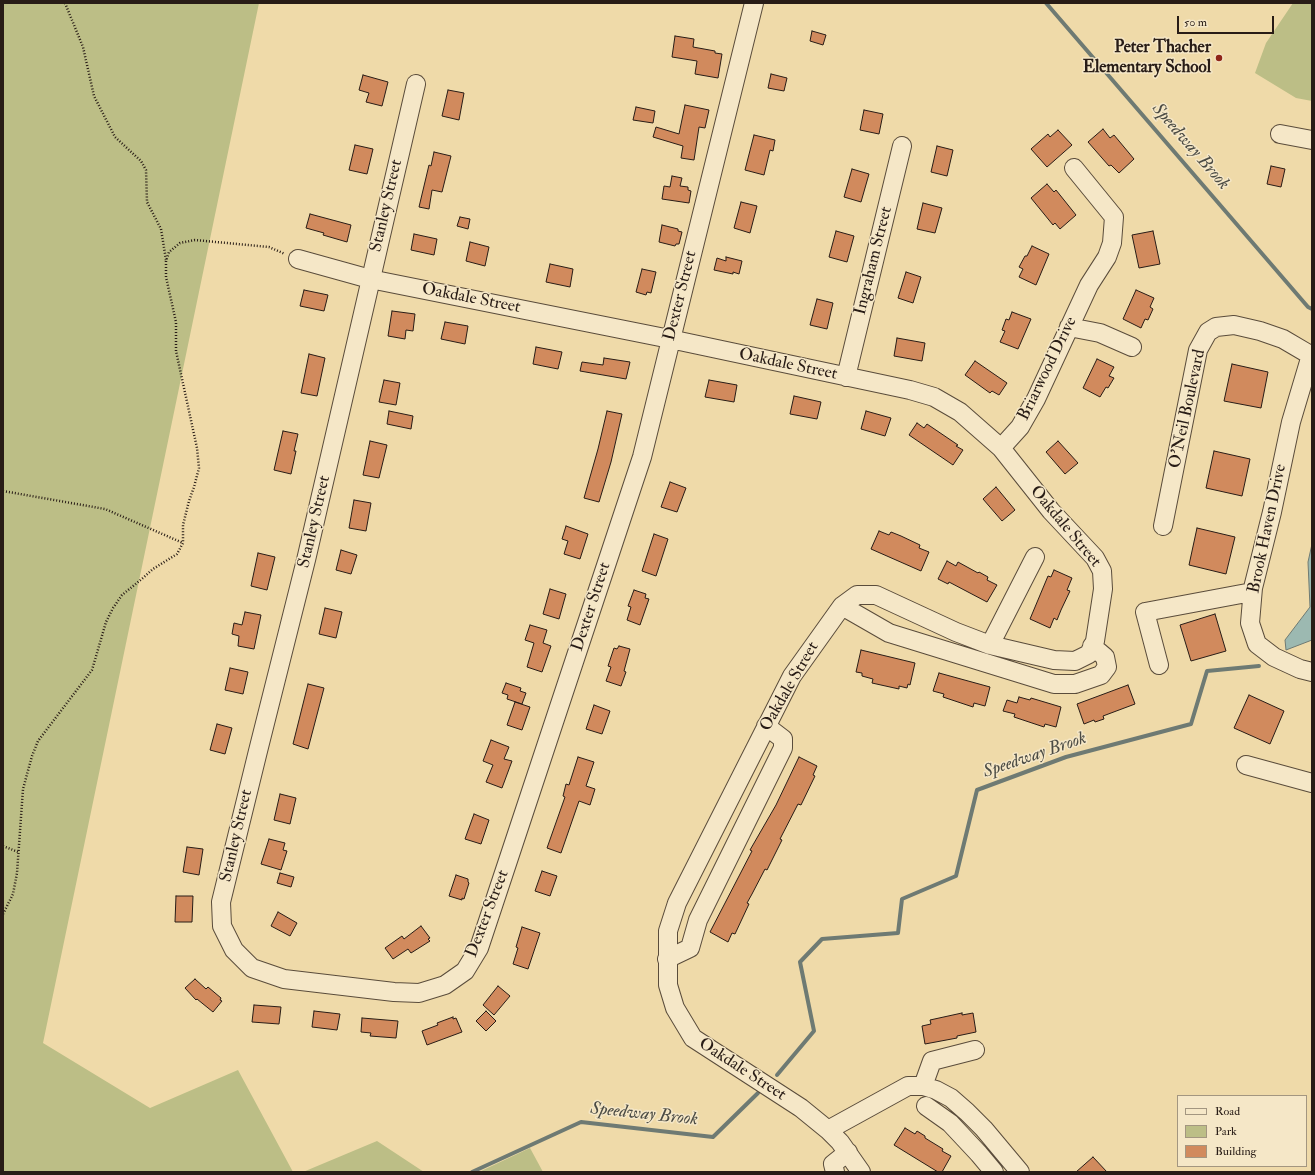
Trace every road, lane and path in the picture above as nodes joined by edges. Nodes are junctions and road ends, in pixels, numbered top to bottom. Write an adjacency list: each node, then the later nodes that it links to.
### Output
1 (65, 3): 9 (path)
2 (754, 3): 12 (street, Dexter Street)
3 (416, 84): 10 (street, Stanley Street)
4 (1280, 134): 5 (street)
5 (1312, 140)
6 (902, 146): 15 (street, Ingraham Street)
7 (1074, 168): 11 (street, Briarwood Drive)
8 (298, 259): 9 (path); 10 (street, Oakdale Street)
9 (166, 261): 19 (path)
10 (370, 279): 12 (street, Oakdale Street); 34 (street, Stanley Street)
11 (1069, 327): 13 (street); 16 (street, Briarwood Drive)
12 (670, 339): 15 (street, Oakdale Street); 34 (street, Dexter Street)
13 (1132, 347)
14 (1311, 356): 18 (street, O'Neil Boulevard); 21 (street, Brook Haven Drive)
15 (846, 377): 16 (street, Oakdale Street)
16 (1001, 448): 23 (street, Oakdale Street)
17 (3, 491): 19 (path)
18 (1164, 526)
19 (183, 543): 32 (path)
20 (1035, 557): 24 (street)
21 (1252, 592): 25 (street); 27 (street, Brook Haven Drive)
22 (842, 606): 24 (street, Oakdale Street); 26 (street); 28 (street, Oakdale Street)
23 (1092, 646): 24 (street, Oakdale Street); 26 (street)
24 (998, 648): 26 (street)
25 (1159, 666)
26 (1000, 667)
27 (1312, 672)
28 (766, 726): 35 (street, Oakdale Street); 35 (street)
29 (1246, 765): 30 (street)
30 (1312, 782)
31 (3, 846): 32 (path)
32 (18, 852): 33 (path)
33 (3, 914)
34 (239, 954)
35 (668, 959): 39 (street, Oakdale Street)
36 (975, 1050): 37 (street)
37 (923, 1086): 39 (street); 40 (street)
38 (926, 1106): 41 (street)
39 (828, 1130): 42 (street, Oakdale Street)
40 (989, 1136): 41 (street); 46 (street)
41 (975, 1150): 45 (street)
42 (848, 1152): 43 (street); 44 (street, Oakdale Street)
43 (835, 1172)
44 (861, 1172)
45 (994, 1172)
46 (1020, 1172)

